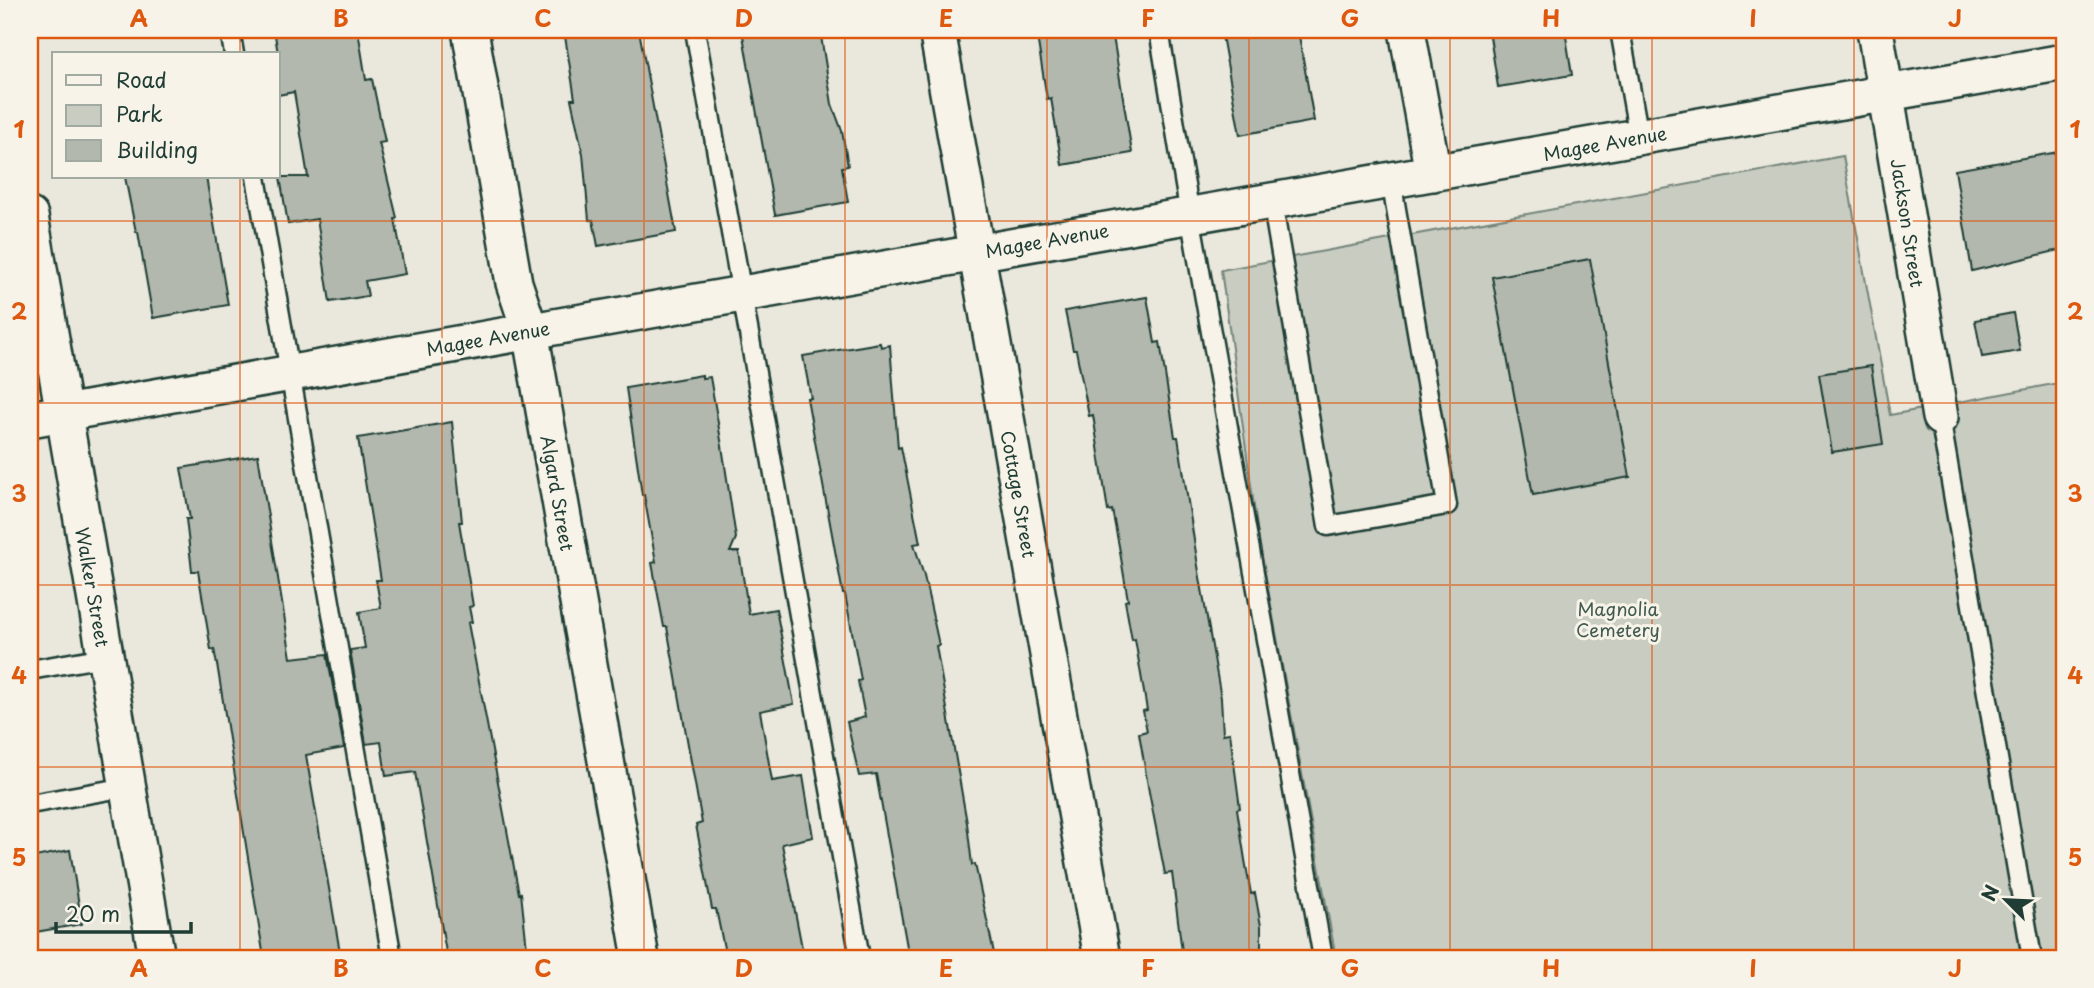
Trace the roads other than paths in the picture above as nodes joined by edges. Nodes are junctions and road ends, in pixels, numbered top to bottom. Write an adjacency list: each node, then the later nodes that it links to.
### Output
1 (230, 30): 9 (lane)
2 (470, 30): 21 (street, Algard Street)
3 (695, 30): 20 (lane)
4 (937, 30): 19 (street, Cottage Street)
5 (1159, 30): 17 (lane)
6 (1407, 30): 13 (street)
7 (1620, 30): 12 (lane)
8 (1875, 30): 11 (street, Jackson Street)
9 (234, 52)
10 (2064, 62): 11 (street, Magee Avenue)
11 (1886, 93): 12 (street, Magee Avenue); 24 (street, Jackson Street)
12 (1639, 137): 13 (street, Magee Avenue)
13 (1433, 173): 15 (street, Magee Avenue)
14 (256, 178): 22 (lane)
15 (1391, 180): 16 (street, Magee Avenue); 16 (lane)
16 (1272, 201): 17 (street, Magee Avenue)
17 (1190, 215): 19 (street, Magee Avenue); 35 (lane)
18 (30, 216): 23 (street, Walker Street)
19 (976, 253): 20 (street, Magee Avenue); 34 (street, Cottage Street)
20 (742, 293): 21 (street, Magee Avenue); 33 (lane)
21 (530, 331): 22 (street, Magee Avenue); 32 (street, Algard Street)
22 (292, 373): 23 (street, Magee Avenue); 31 (lane)
23 (64, 414): 25 (street, Magee Avenue); 26 (street, Walker Street)
24 (1940, 417): 36 (lane)
25 (30, 419)
26 (104, 657): 27 (lane); 28 (street, Walker Street)
27 (30, 670)
28 (127, 787): 29 (lane); 30 (street, Walker Street)
29 (30, 804)
30 (157, 958)
31 (392, 958)
32 (641, 958)
33 (860, 958)
34 (1102, 958)
35 (1323, 958)
36 (2032, 958)

